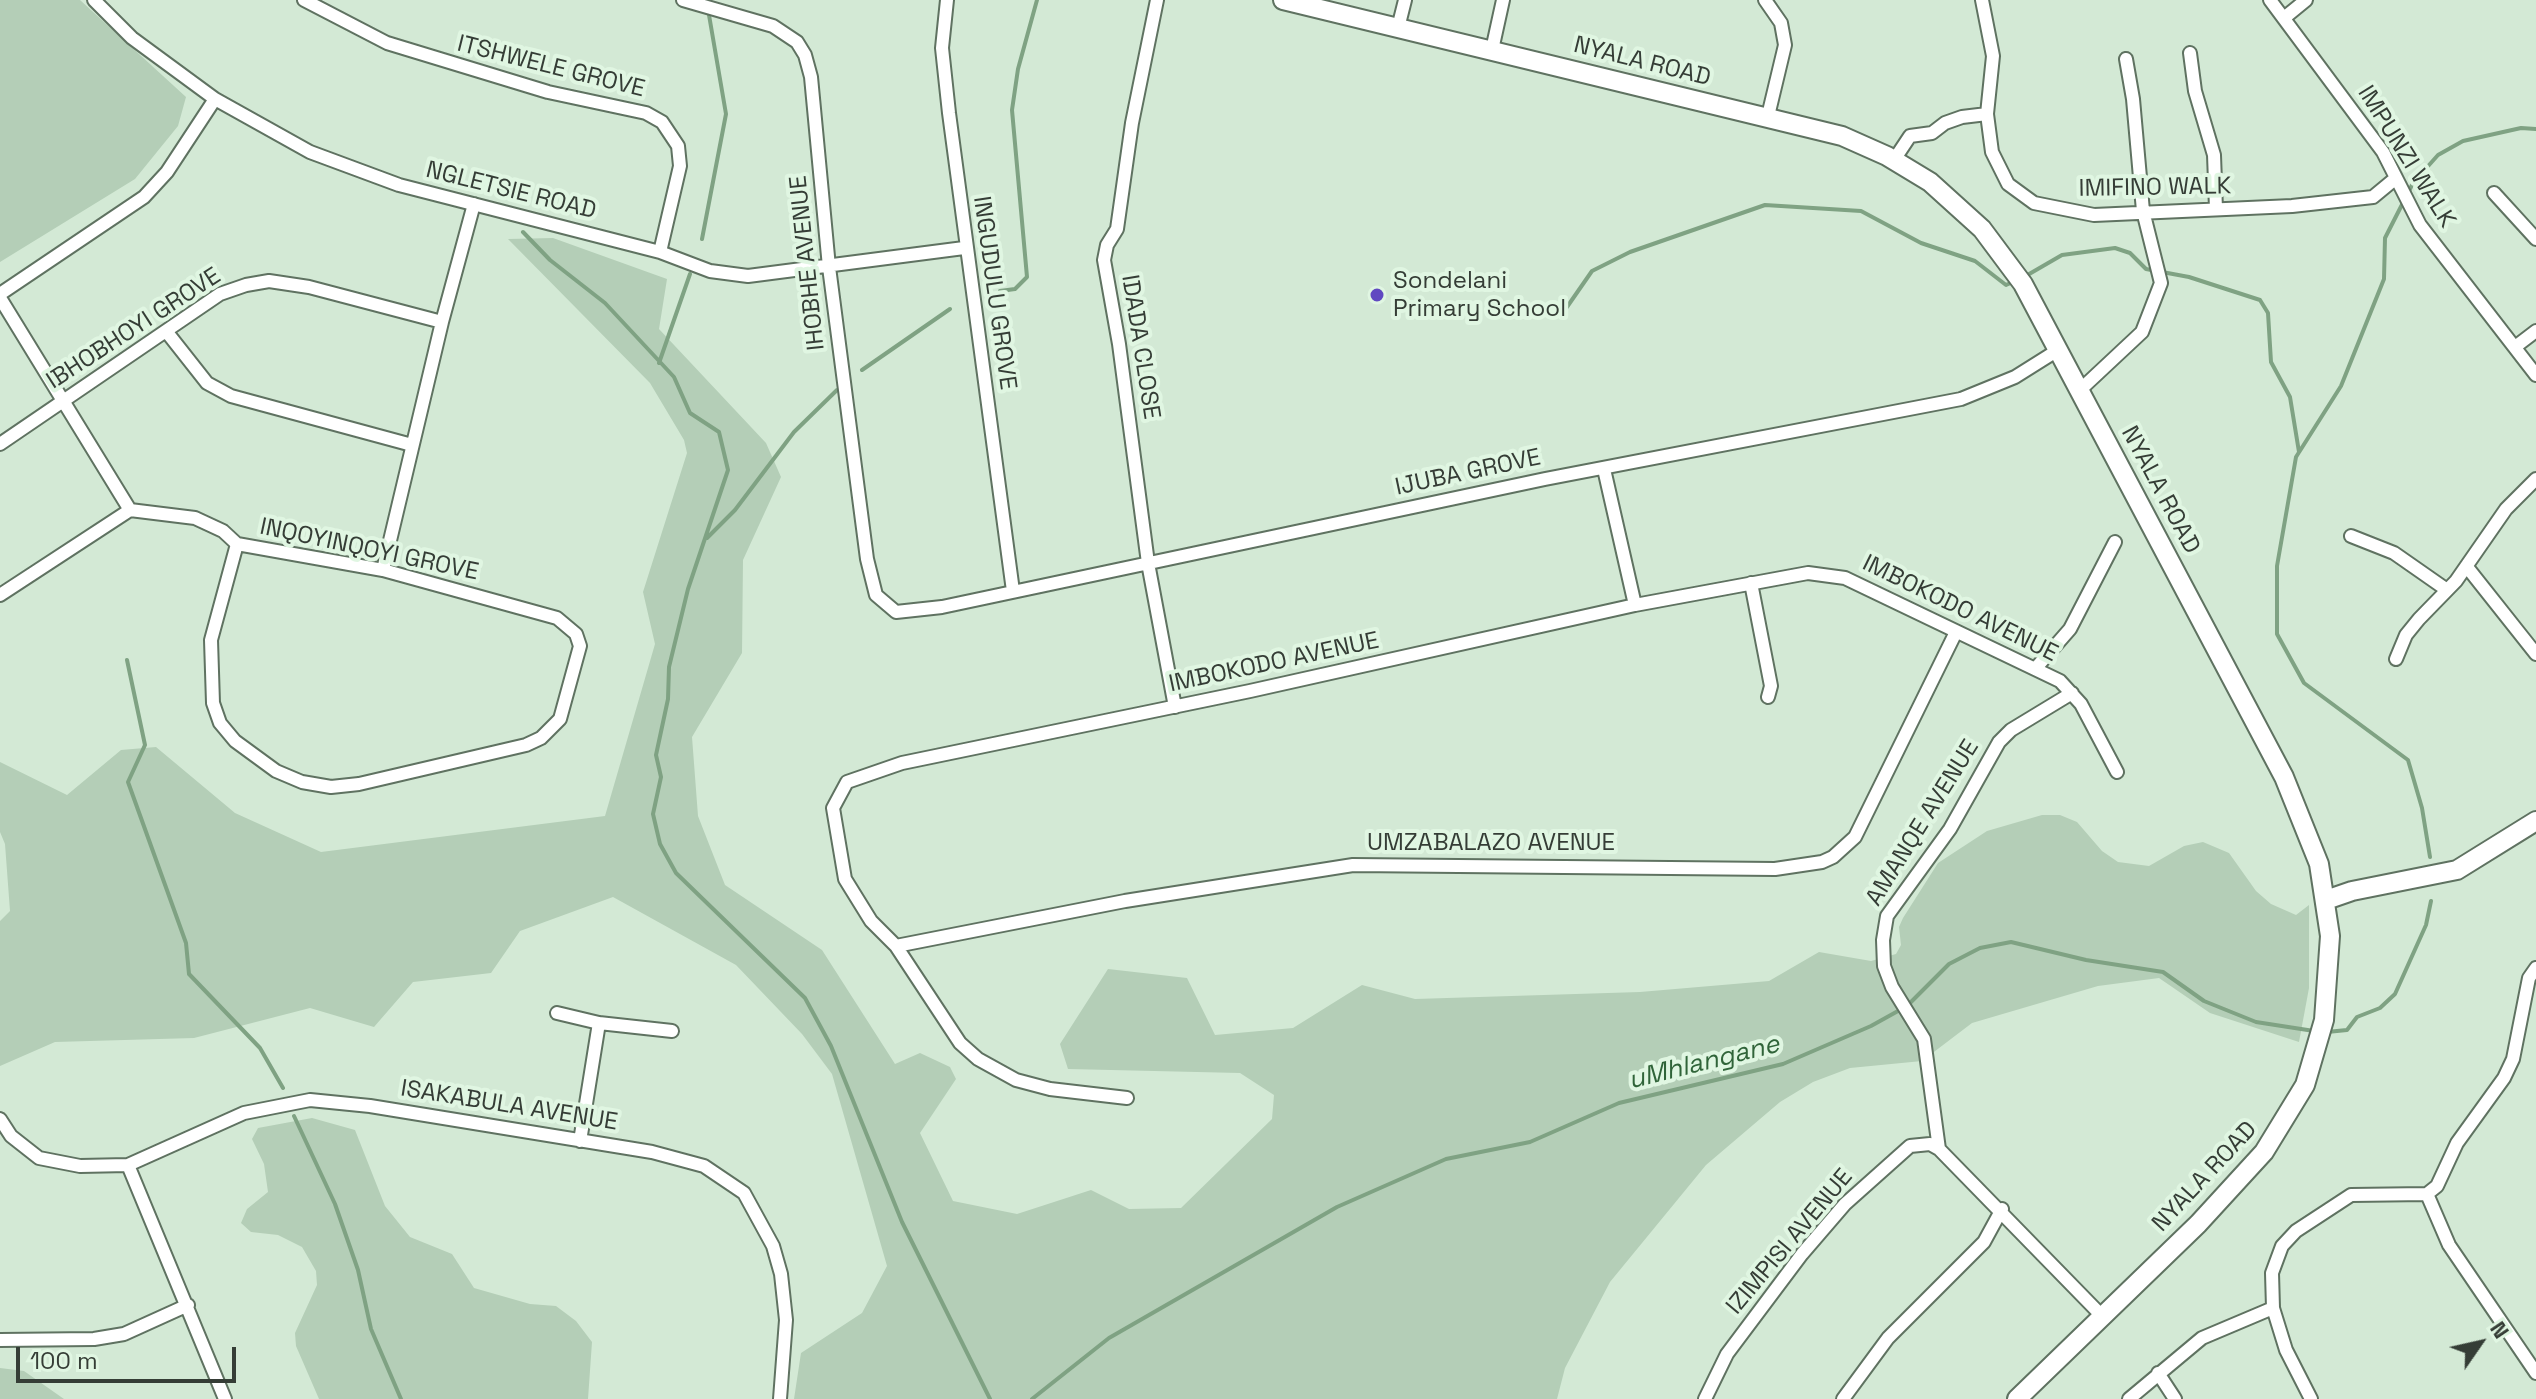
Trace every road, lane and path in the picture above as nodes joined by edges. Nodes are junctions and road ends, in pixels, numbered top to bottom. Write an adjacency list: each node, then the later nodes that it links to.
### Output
1 (94, 0): 18 (street, NGLETSIE ROAD)
2 (304, 0): 29 (street, ITSHWELE GROVE)
3 (683, 0): 30 (street, IHOBHE AVENUE)
4 (947, 0): 28 (street, INGUDULU GROVE)
5 (1157, 0): 48 (street, IDADA CLOSE)
6 (1283, 0): 14 (street, NYALA ROAD)
7 (1405, 0): 14 (street)
8 (1503, 0): 15 (street)
9 (1765, 0): 20 (street)
10 (1982, 0): 19 (street, IMIFINO WALK)
11 (2270, 0): 13 (street, IMPUNZI WALK)
12 (2306, 0): 13 (street)
13 (2284, 18): 22 (street, IMPUNZI WALK)
14 (1398, 28): 15 (street, NYALA ROAD)
15 (1492, 50): 20 (street, NYALA ROAD)
16 (2190, 53): 25 (street)
17 (2126, 59): 26 (street)
18 (215, 99): 24 (street, NGLETSIE ROAD); 31 (street)
19 (1987, 114): 21 (street); 26 (street, IMIFINO WALK)
20 (1768, 116): 21 (street, NYALA ROAD)
21 (1894, 160): 36 (street, NYALA ROAD)
22 (2396, 178): 25 (street, IMIFINO WALK); 35 (street, IMPUNZI WALK)
23 (2494, 193): 27 (street)
24 (474, 204): 29 (street, NGLETSIE ROAD); 32 (street)
25 (2216, 209): 26 (street, IMIFINO WALK)
26 (2143, 211): 38 (street)
27 (2536, 239)
28 (964, 248): 30 (street, NGLETSIE ROAD); 53 (street, INGUDULU GROVE)
29 (660, 252): 30 (street, NGLETSIE ROAD)
30 (829, 267): 55 (street, IHOBHE AVENUE)
31 (0, 296): 39 (street)
32 (442, 322): 33 (street, IBHOBHOYI GROVE); 41 (street)
33 (166, 331): 39 (street, IBHOBHOYI GROVE); 41 (street)
34 (2536, 331): 35 (street)
35 (2515, 347): 37 (street, IMPUNZI WALK)
36 (2058, 350): 38 (street, NYALA ROAD); 42 (street, IJUBA GROVE)
37 (2536, 375)
38 (2080, 390): 66 (street, NYALA ROAD)
39 (64, 400): 40 (street, IBHOBHOYI GROVE); 44 (street)
40 (0, 444)
41 (412, 445): 50 (street)
42 (1604, 469): 48 (street, IJUBA GROVE); 56 (street)
43 (2536, 479): 49 (street)
44 (130, 510): 47 (street, INQOYINQOYI GROVE); 54 (street)
45 (2351, 536): 52 (street)
46 (2115, 542): 60 (street)
47 (237, 544): 50 (street, INQOYINQOYI GROVE); 50 (street, INQOYINQOYI GROVE)
48 (1148, 563): 53 (street, IJUBA GROVE); 63 (street, IDADA CLOSE)
49 (2467, 567): 52 (street); 58 (street)
50 (383, 570)
51 (1751, 583): 56 (street, IMBOKODO AVENUE); 57 (street, IMBOKODO AVENUE); 62 (street)
52 (2447, 590): 59 (street)
53 (1013, 591): 55 (street, IJUBA GROVE)
54 (0, 595)
55 (880, 602)
56 (1635, 605): 63 (street, IMBOKODO AVENUE)
57 (1956, 632): 60 (street, IMBOKODO AVENUE); 67 (street, UMZABALAZO AVENUE)
58 (2536, 654)
59 (2396, 659)
60 (2035, 669): 61 (street, IMBOKODO AVENUE)
61 (2072, 693): 64 (street, IMBOKODO AVENUE); 77 (street, AMANQE AVENUE)
62 (1768, 697)
63 (1175, 707): 67 (street, IMBOKODO AVENUE)
64 (2117, 772)
65 (2536, 821): 66 (street)
66 (2326, 900): 83 (street, NYALA ROAD)
67 (896, 946): 72 (street, IMBOKODO AVENUE)
68 (2536, 968): 79 (street)
69 (557, 1013): 70 (street)
70 (599, 1023): 71 (street); 75 (street)
71 (672, 1031)
72 (1127, 1098)
73 (0, 1119): 74 (street)
74 (11, 1136): 76 (street); 78 (street, ISAKABULA AVENUE)
75 (580, 1141): 78 (street, ISAKABULA AVENUE); 88 (street, ISAKABULA AVENUE)
76 (0, 1145)
77 (1939, 1149): 80 (street); 89 (street, IZIMPISI AVENUE)
78 (128, 1165): 81 (street)
79 (2427, 1194): 82 (street); 86 (street)
80 (2002, 1209): 83 (street); 90 (street)
81 (188, 1305): 84 (street); 87 (street)
82 (2273, 1308): 85 (street); 94 (street)
83 (2103, 1317): 91 (street, NYALA ROAD)
84 (0, 1340)
85 (2158, 1373): 92 (street); 93 (street)
86 (2536, 1373)
87 (225, 1399)
88 (780, 1399)
89 (1705, 1399)
90 (1843, 1399)
91 (2017, 1399)
92 (2129, 1399)
93 (2175, 1399)
94 (2311, 1399)

